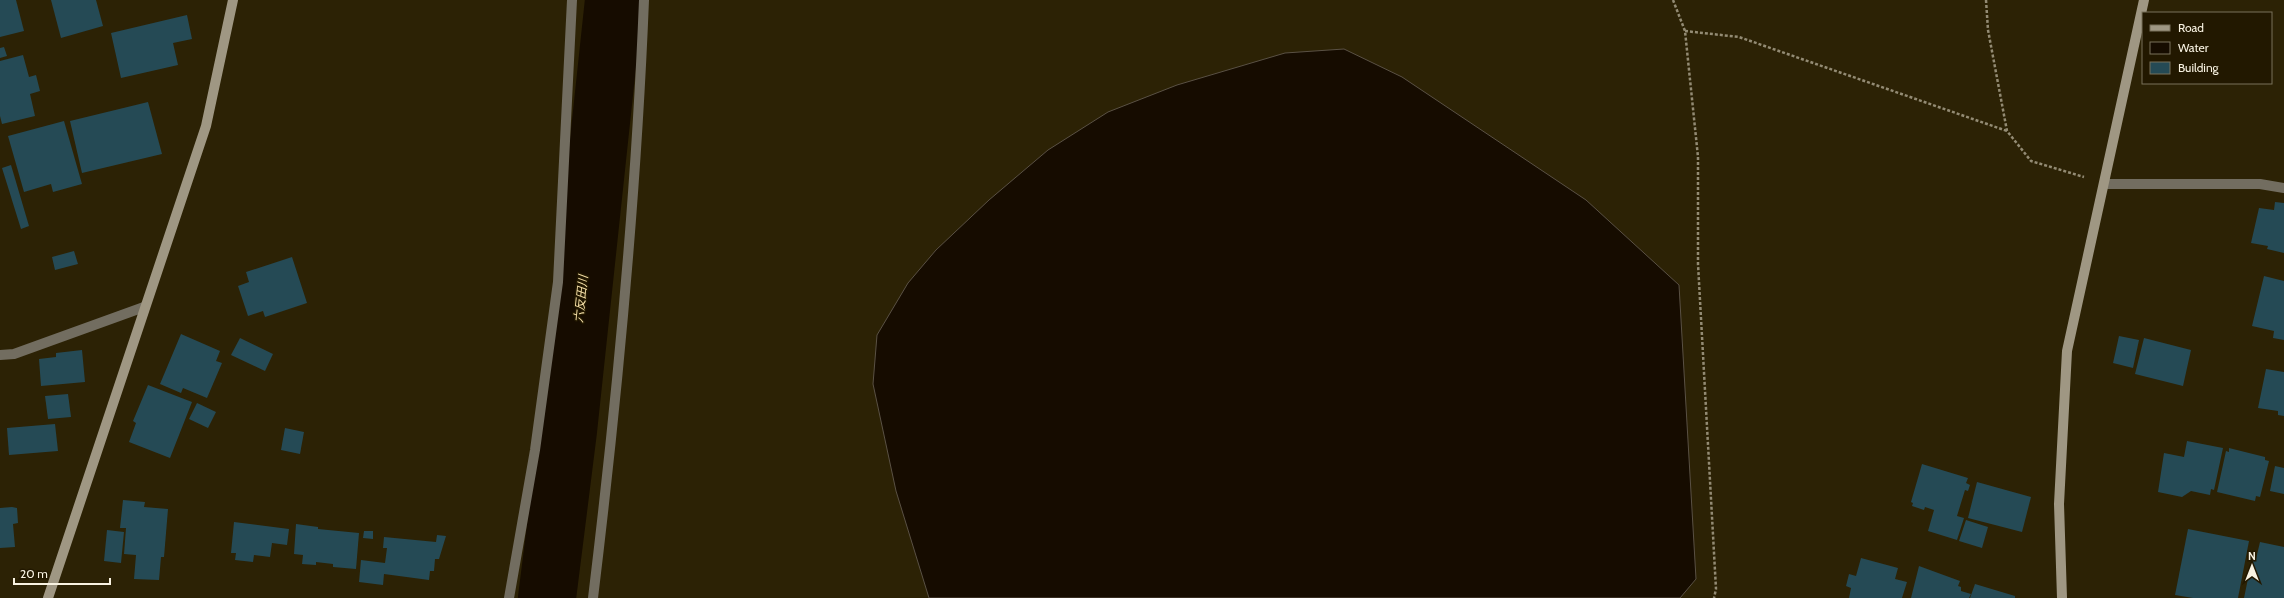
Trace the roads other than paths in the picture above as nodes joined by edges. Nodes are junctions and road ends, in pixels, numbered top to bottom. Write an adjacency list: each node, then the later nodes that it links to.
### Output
1 (233, 0): 7 (street)
2 (572, 0): 10 (street)
3 (644, 0): 11 (street)
4 (2144, 0): 5 (street)
5 (2105, 184): 6 (street); 12 (street)
6 (2284, 188)
7 (144, 307): 8 (street); 9 (street)
8 (0, 355)
9 (48, 598)
10 (509, 598)
11 (593, 598)
12 (2062, 598)

